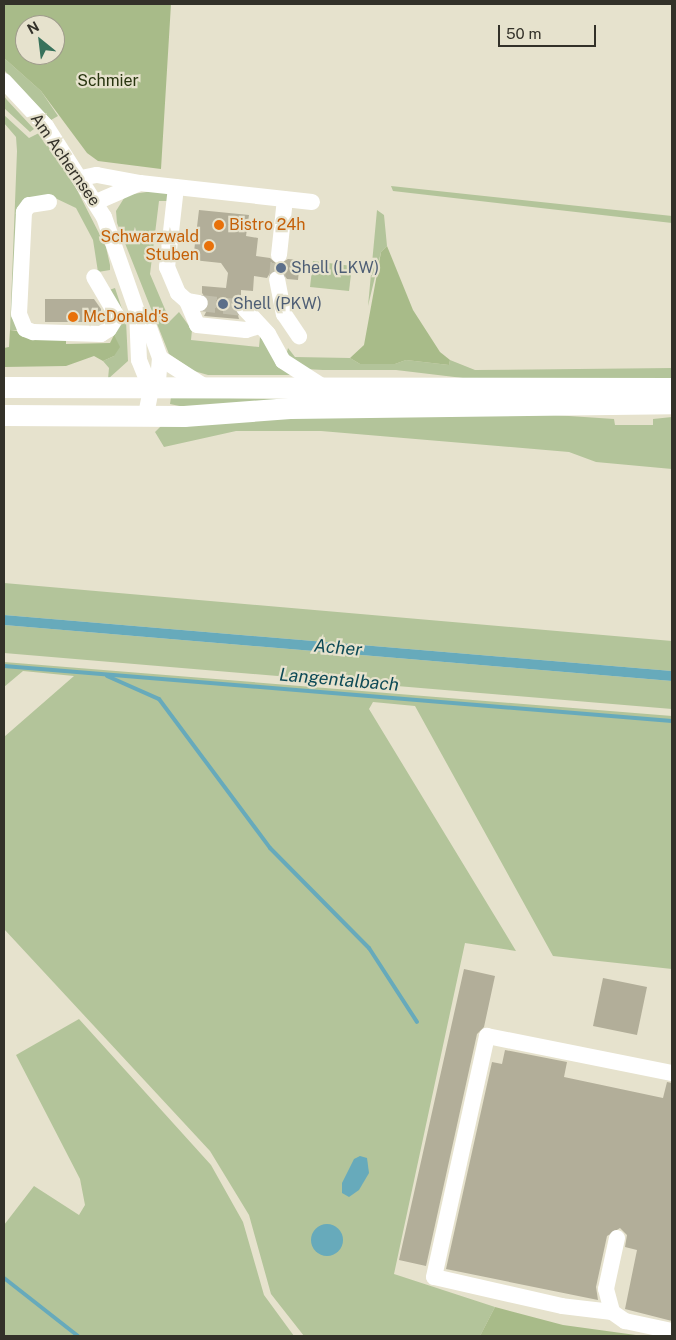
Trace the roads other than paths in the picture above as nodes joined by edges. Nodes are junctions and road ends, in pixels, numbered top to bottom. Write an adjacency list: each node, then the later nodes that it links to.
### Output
1 (4, 81): 2 (street, Am Achernsee)
2 (81, 178): 3 (street); 7 (street, Am Achernsee)
3 (140, 183): 4 (street); 7 (street)
4 (176, 187): 5 (street); 14 (street)
5 (285, 200): 8 (street); 9 (street)
6 (49, 202): 10 (street)
7 (96, 202): 13 (street, Am Achernsee)
8 (312, 202)
9 (279, 256)
10 (94, 277)
11 (277, 279): 15 (street)
12 (244, 308): 14 (street)
13 (137, 311): 16 (street); 19 (street)
14 (259, 326): 21 (street)
15 (299, 336)
16 (160, 358): 19 (street); 20 (street)
17 (4, 387): 19 (main road)
18 (672, 388): 21 (main road)
19 (151, 389): 20 (main road); 24 (street)
20 (209, 389): 21 (main road)
21 (328, 390)
22 (672, 403): 24 (main road)
23 (4, 415): 24 (main road)
24 (146, 415)
25 (672, 1073): 27 (street)
26 (617, 1238): 27 (street)
27 (612, 1312): 28 (street)
28 (672, 1331)

